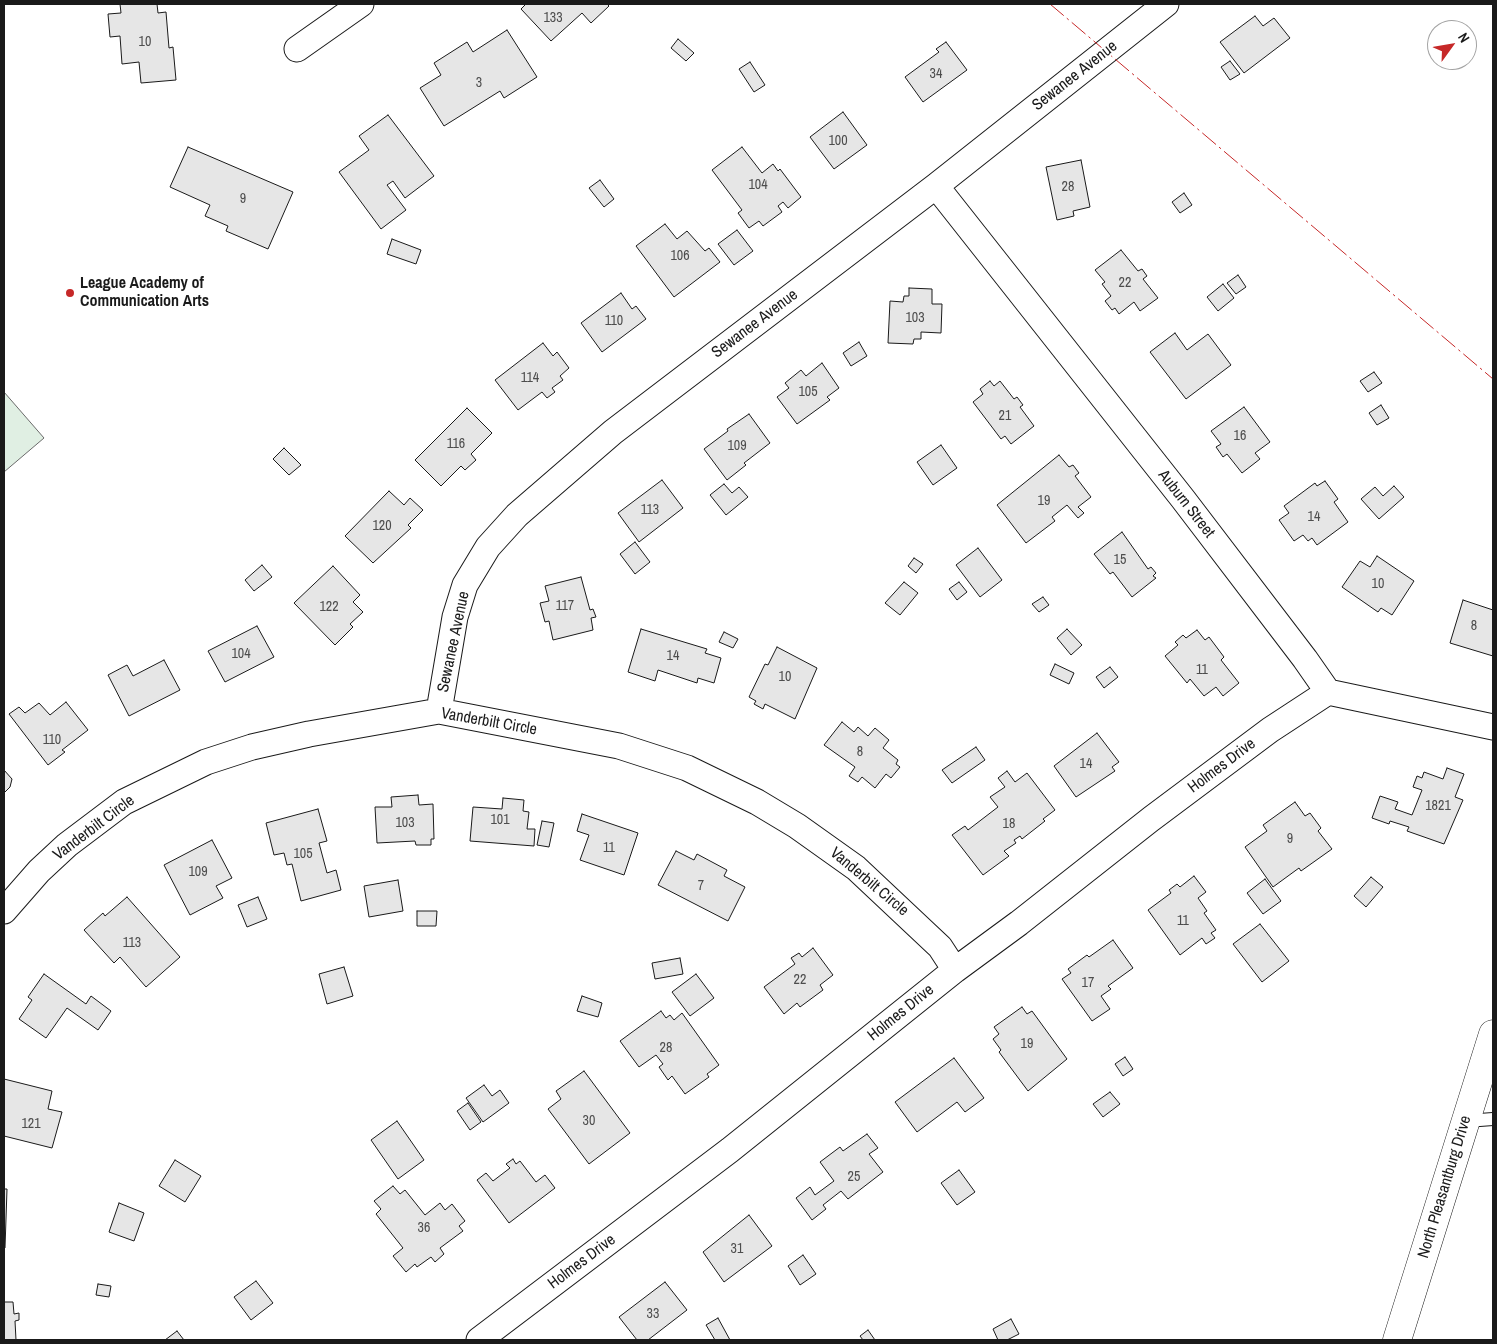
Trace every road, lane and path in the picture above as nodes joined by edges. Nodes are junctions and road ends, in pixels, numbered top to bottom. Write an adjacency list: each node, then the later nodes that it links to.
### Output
1 (361, 4): 3 (street)
2 (1166, 4): 4 (street, Sewanee Avenue)
3 (297, 49)
4 (936, 186): 5 (street, Auburn Street); 6 (street, Sewanee Avenue)
5 (1328, 692): 7 (street); 9 (street, Holmes Drive)
6 (439, 711): 8 (street, Vanderbilt Circle); 9 (street, Vanderbilt Circle)
7 (1493, 727)
8 (4, 911)
9 (955, 970): 13 (street, Holmes Drive)
10 (1493, 1034): 12 (main road, North Pleasantburg Drive)
11 (1493, 1119): 12 (lane)
12 (1466, 1121): 14 (main road, North Pleasantburg Drive)
13 (479, 1340)
14 (1397, 1340)

